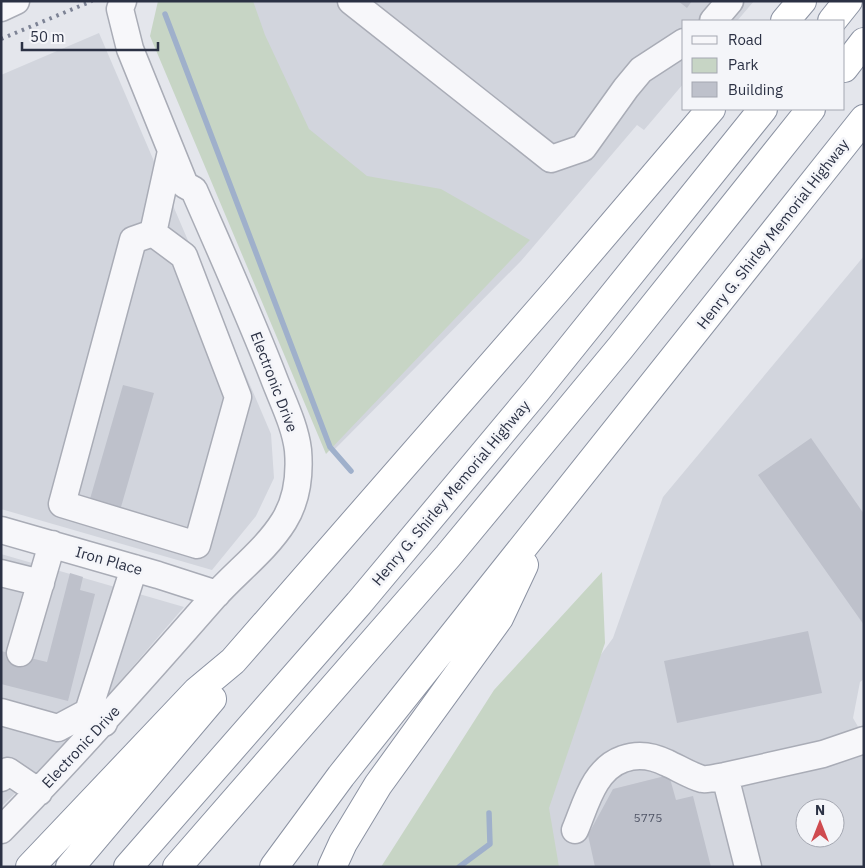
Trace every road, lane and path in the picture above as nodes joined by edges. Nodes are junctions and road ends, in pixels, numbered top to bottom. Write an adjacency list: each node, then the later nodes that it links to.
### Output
1 (16, 1): 7 (street)
2 (123, 1): 18 (street, Electronic Drive)
3 (351, 1): 12 (street)
4 (730, 1): 8 (street)
5 (802, 1): 9 (highway)
6 (848, 1): 10 (highway)
7 (1, 8)
8 (714, 20)
9 (786, 20)
10 (833, 20)
11 (864, 42): 13 (highway)
12 (682, 43)
13 (845, 67)
14 (710, 110): 28 (highway)
15 (762, 110): 40 (highway, Henry G. Shirley Memorial Highway)
16 (810, 110): 37 (highway)
17 (864, 119): 20 (highway, Henry G. Shirley Memorial Highway)
18 (171, 151): 19 (street); 26 (street, Electronic Drive)
19 (153, 233): 19 (street)
20 (546, 520): 41 (highway, Henry G. Shirley Memorial Highway); 42 (highway)
21 (1, 530): 22 (street, Iron Place)
22 (52, 544): 23 (street, Iron Place); 25 (street)
23 (134, 568): 26 (street, Iron Place); 30 (street)
24 (2, 578): 25 (street)
25 (41, 583): 27 (street)
26 (217, 594): 30 (street, Electronic Drive)
27 (20, 653)
28 (233, 661): 38 (highway); 39 (highway)
29 (1, 712): 30 (street)
30 (96, 718): 34 (street, Electronic Drive)
31 (864, 740): 32 (street)
32 (725, 776): 36 (street); 43 (street)
33 (1, 778): 34 (street)
34 (39, 792): 35 (street, Electronic Drive)
35 (1, 830)
36 (575, 830)
37 (179, 865)
38 (30, 867)
39 (70, 867)
40 (128, 867)
41 (274, 867)
42 (332, 867)
43 (748, 867)

